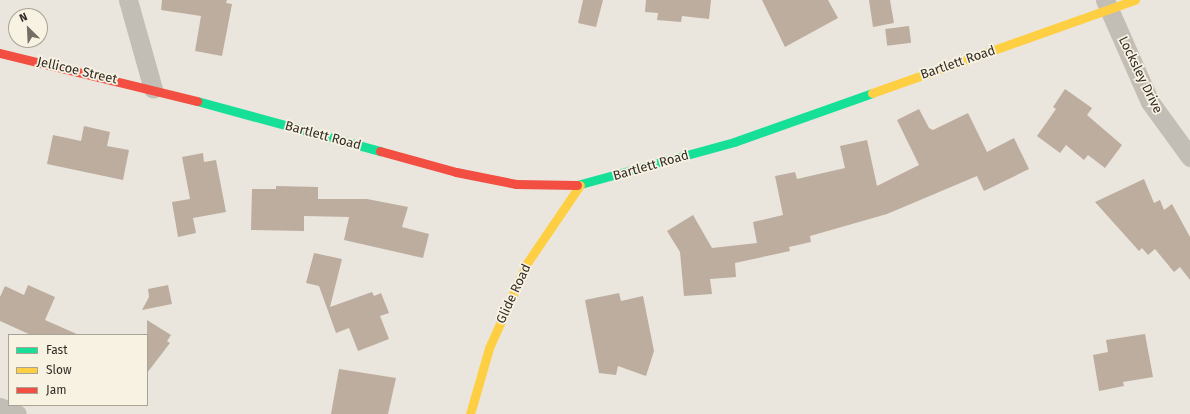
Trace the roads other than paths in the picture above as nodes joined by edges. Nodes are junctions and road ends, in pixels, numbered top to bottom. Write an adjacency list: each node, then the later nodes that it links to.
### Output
1 (128, 0): 5 (street)
2 (1135, 0): 3 (street, Bartlett Road)
3 (1107, 5): 6 (street, Locksley Drive); 7 (street, Bartlett Road)
4 (0, 53): 5 (street, Jellicoe Street)
5 (153, 89): 7 (street, Bartlett Road)
6 (1190, 157)
7 (580, 185): 10 (street, Glide Road)
8 (0, 407): 9 (street)
9 (16, 414)
10 (470, 414)

